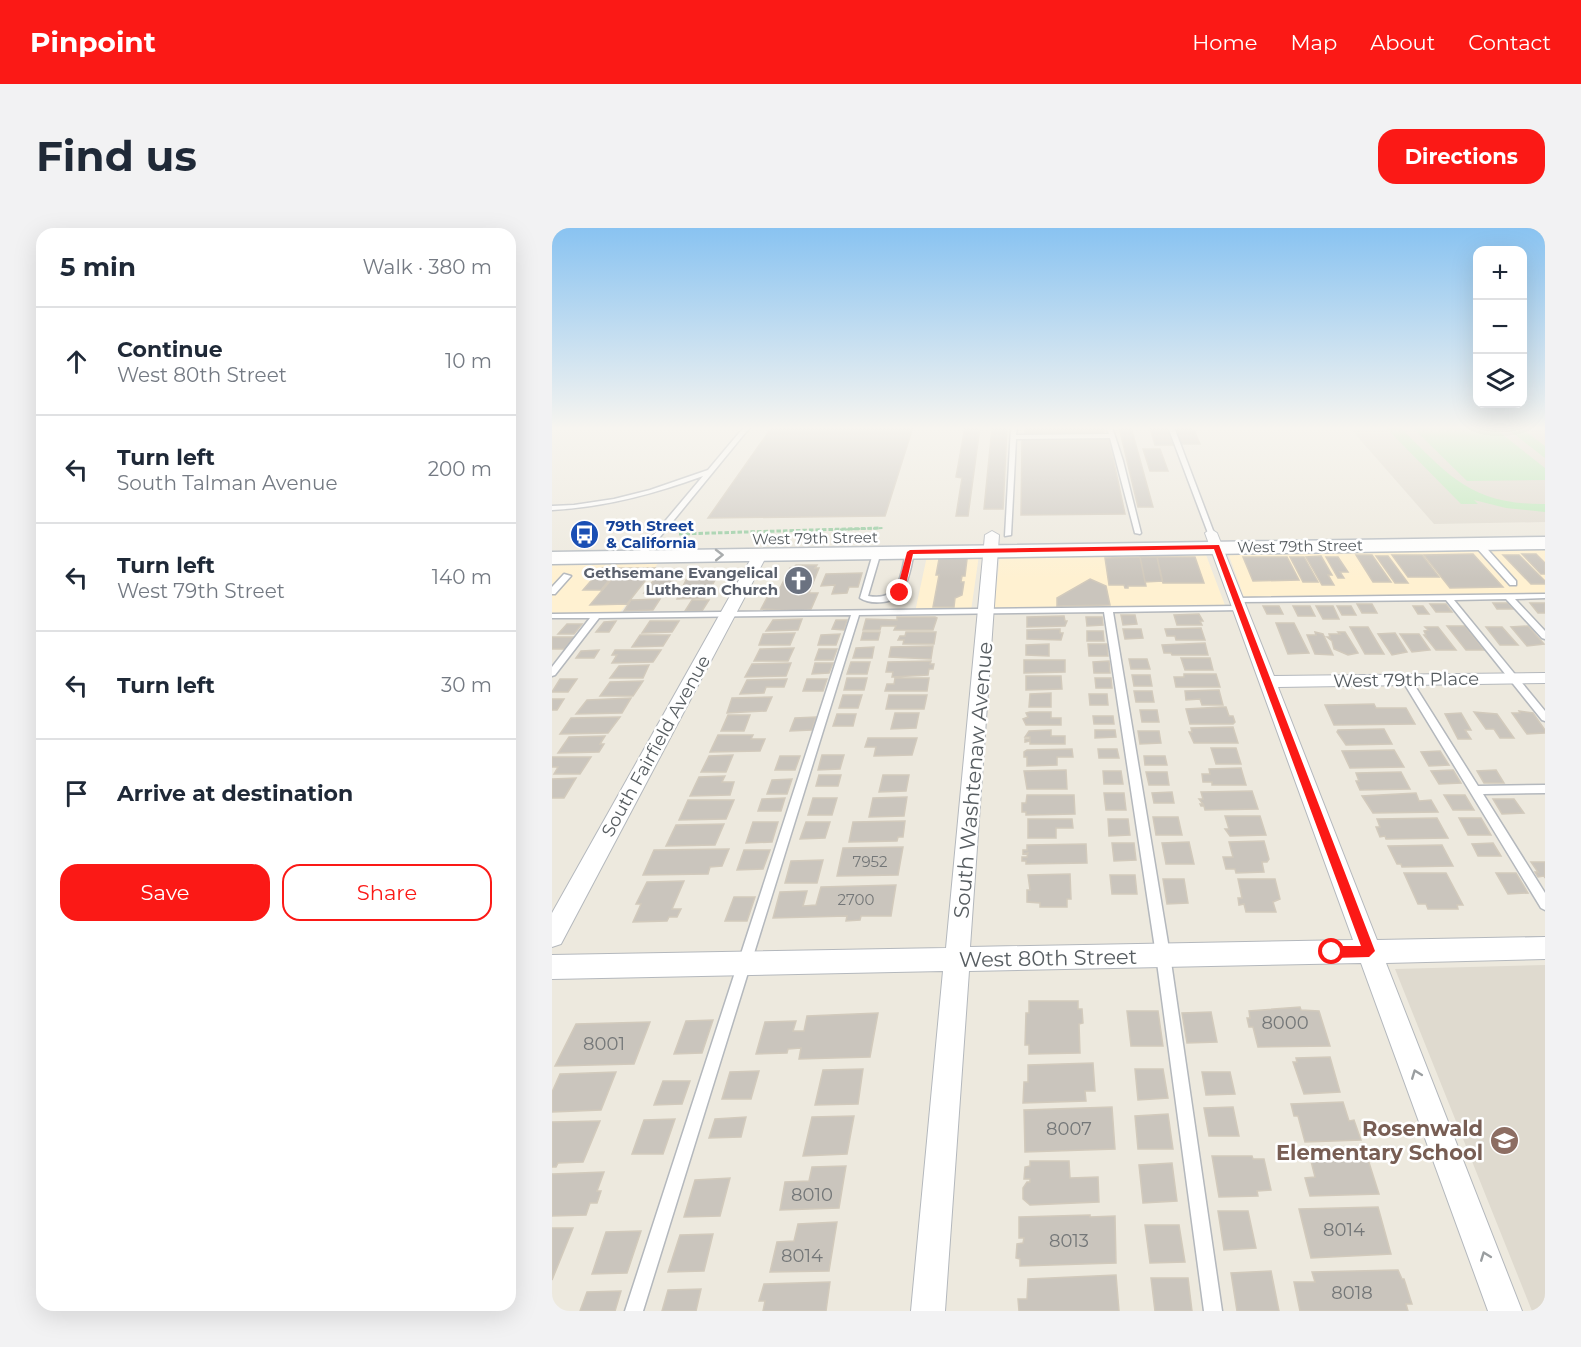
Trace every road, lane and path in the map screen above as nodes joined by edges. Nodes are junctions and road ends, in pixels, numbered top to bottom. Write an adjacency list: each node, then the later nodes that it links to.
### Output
1 (694, 478): 6 (lane)
2 (706, 478): 11 (lane)
3 (1007, 478): 12 (lane)
4 (1123, 478): 9 (lane)
5 (1190, 478): 13 (lane)
6 (552, 508)
7 (884, 528): 10 (path)
8 (1545, 529): 13 (main road, West 79th Street)
9 (1138, 533): 12 (main road, West 79th Street); 13 (main road, West 79th Street)
10 (679, 534)
11 (653, 540): 12 (main road, West 79th Street); 14 (main road, West 79th Street); 20 (lane)
12 (997, 540): 13 (main road, West 79th Street); 18 (main road, West 79th Street); 30 (street, South Washtenaw Avenue)
13 (1213, 540): 15 (main road, West 79th Street); 28 (street)
14 (552, 542)
15 (1478, 543): 16 (main road, West 79th Street); 23 (lane)
16 (1545, 543)
17 (877, 552): 18 (main road, West 79th Street); 18 (lane); 19 (main road, West 79th Street)
18 (910, 552)
19 (760, 555): 20 (main road, West 79th Street, one-way to 19); 32 (street, South Fairfield Avenue)
20 (639, 557): 21 (main road, West 79th Street)
21 (552, 558)
22 (567, 576): 24 (lane)
23 (1513, 583)
24 (552, 592)
25 (1545, 596): 27 (lane)
26 (1448, 597): 27 (lane); 28 (lane); 38 (lane)
27 (1509, 597): 35 (lane)
28 (1238, 604): 29 (lane); 40 (street)
29 (1108, 609): 30 (lane); 48 (lane)
30 (987, 611): 31 (lane); 49 (street, South Washtenaw Avenue)
31 (856, 612): 32 (lane); 50 (lane)
32 (728, 614): 33 (lane); 45 (street, South Fairfield Avenue)
33 (597, 615): 34 (lane); 36 (lane)
34 (552, 616)
35 (1545, 636)
36 (552, 673)
37 (1545, 678): 38 (street, West 79th Place)
38 (1514, 679): 39 (street, West 79th Place); 41 (lane)
39 (1407, 680): 40 (street, West 79th Place); 43 (lane)
40 (1268, 682): 47 (street)
41 (1545, 718)
42 (1545, 789): 43 (lane)
43 (1475, 790): 44 (lane)
44 (1545, 904)
45 (552, 936)
46 (1545, 948): 47 (street, West 80th Street)
47 (1369, 951): 48 (street, West 80th Street); 55 (street, one-way to 47)
48 (1163, 955): 49 (street, West 80th Street); 54 (lane)
49 (958, 959): 50 (street, West 80th Street); 53 (street, South Washtenaw Avenue)
50 (745, 964): 51 (street, West 80th Street); 52 (lane)
51 (552, 968)
52 (634, 1311)
53 (928, 1311)
54 (1213, 1311)
55 (1505, 1311)

